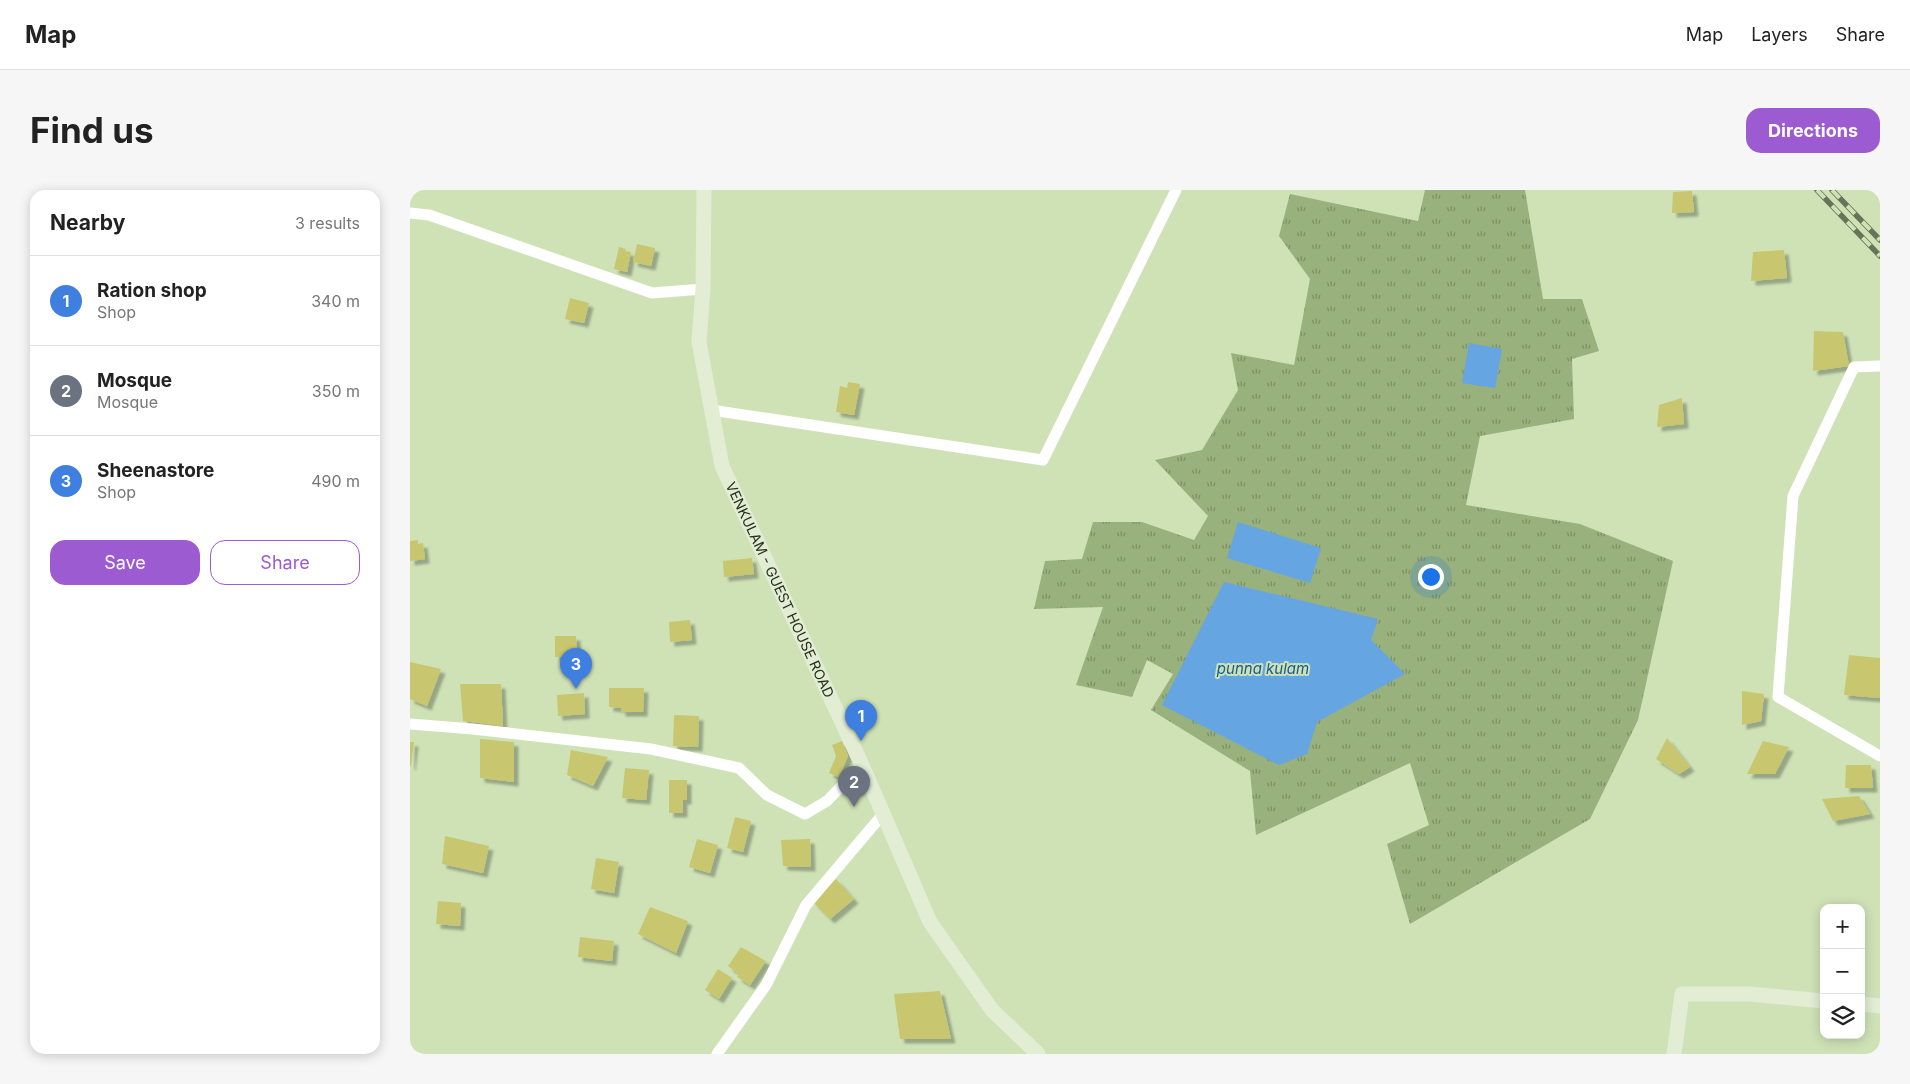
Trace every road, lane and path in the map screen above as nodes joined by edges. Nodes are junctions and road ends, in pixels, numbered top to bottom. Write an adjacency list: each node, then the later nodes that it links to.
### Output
1 (704, 190): 4 (main road, VENKULAM - GUEST HOUSE ROAD)
2 (1176, 190): 6 (street)
3 (410, 213): 4 (street)
4 (703, 289): 6 (main road, VENKULAM - GUEST HOUSE ROAD)
5 (1880, 366): 8 (street)
6 (711, 410): 9 (main road, VENKULAM - GUEST HOUSE ROAD)
7 (410, 724): 9 (street)
8 (1880, 756)
9 (862, 765): 10 (main road, VENKULAM - GUEST HOUSE ROAD)
10 (883, 814): 14 (street); 15 (main road, VENKULAM - GUEST HOUSE ROAD)
11 (1820, 1001): 16 (main road)
12 (1865, 1004): 13 (main road)
13 (1880, 1006)
14 (717, 1054)
15 (1038, 1054)
16 (1674, 1054)

